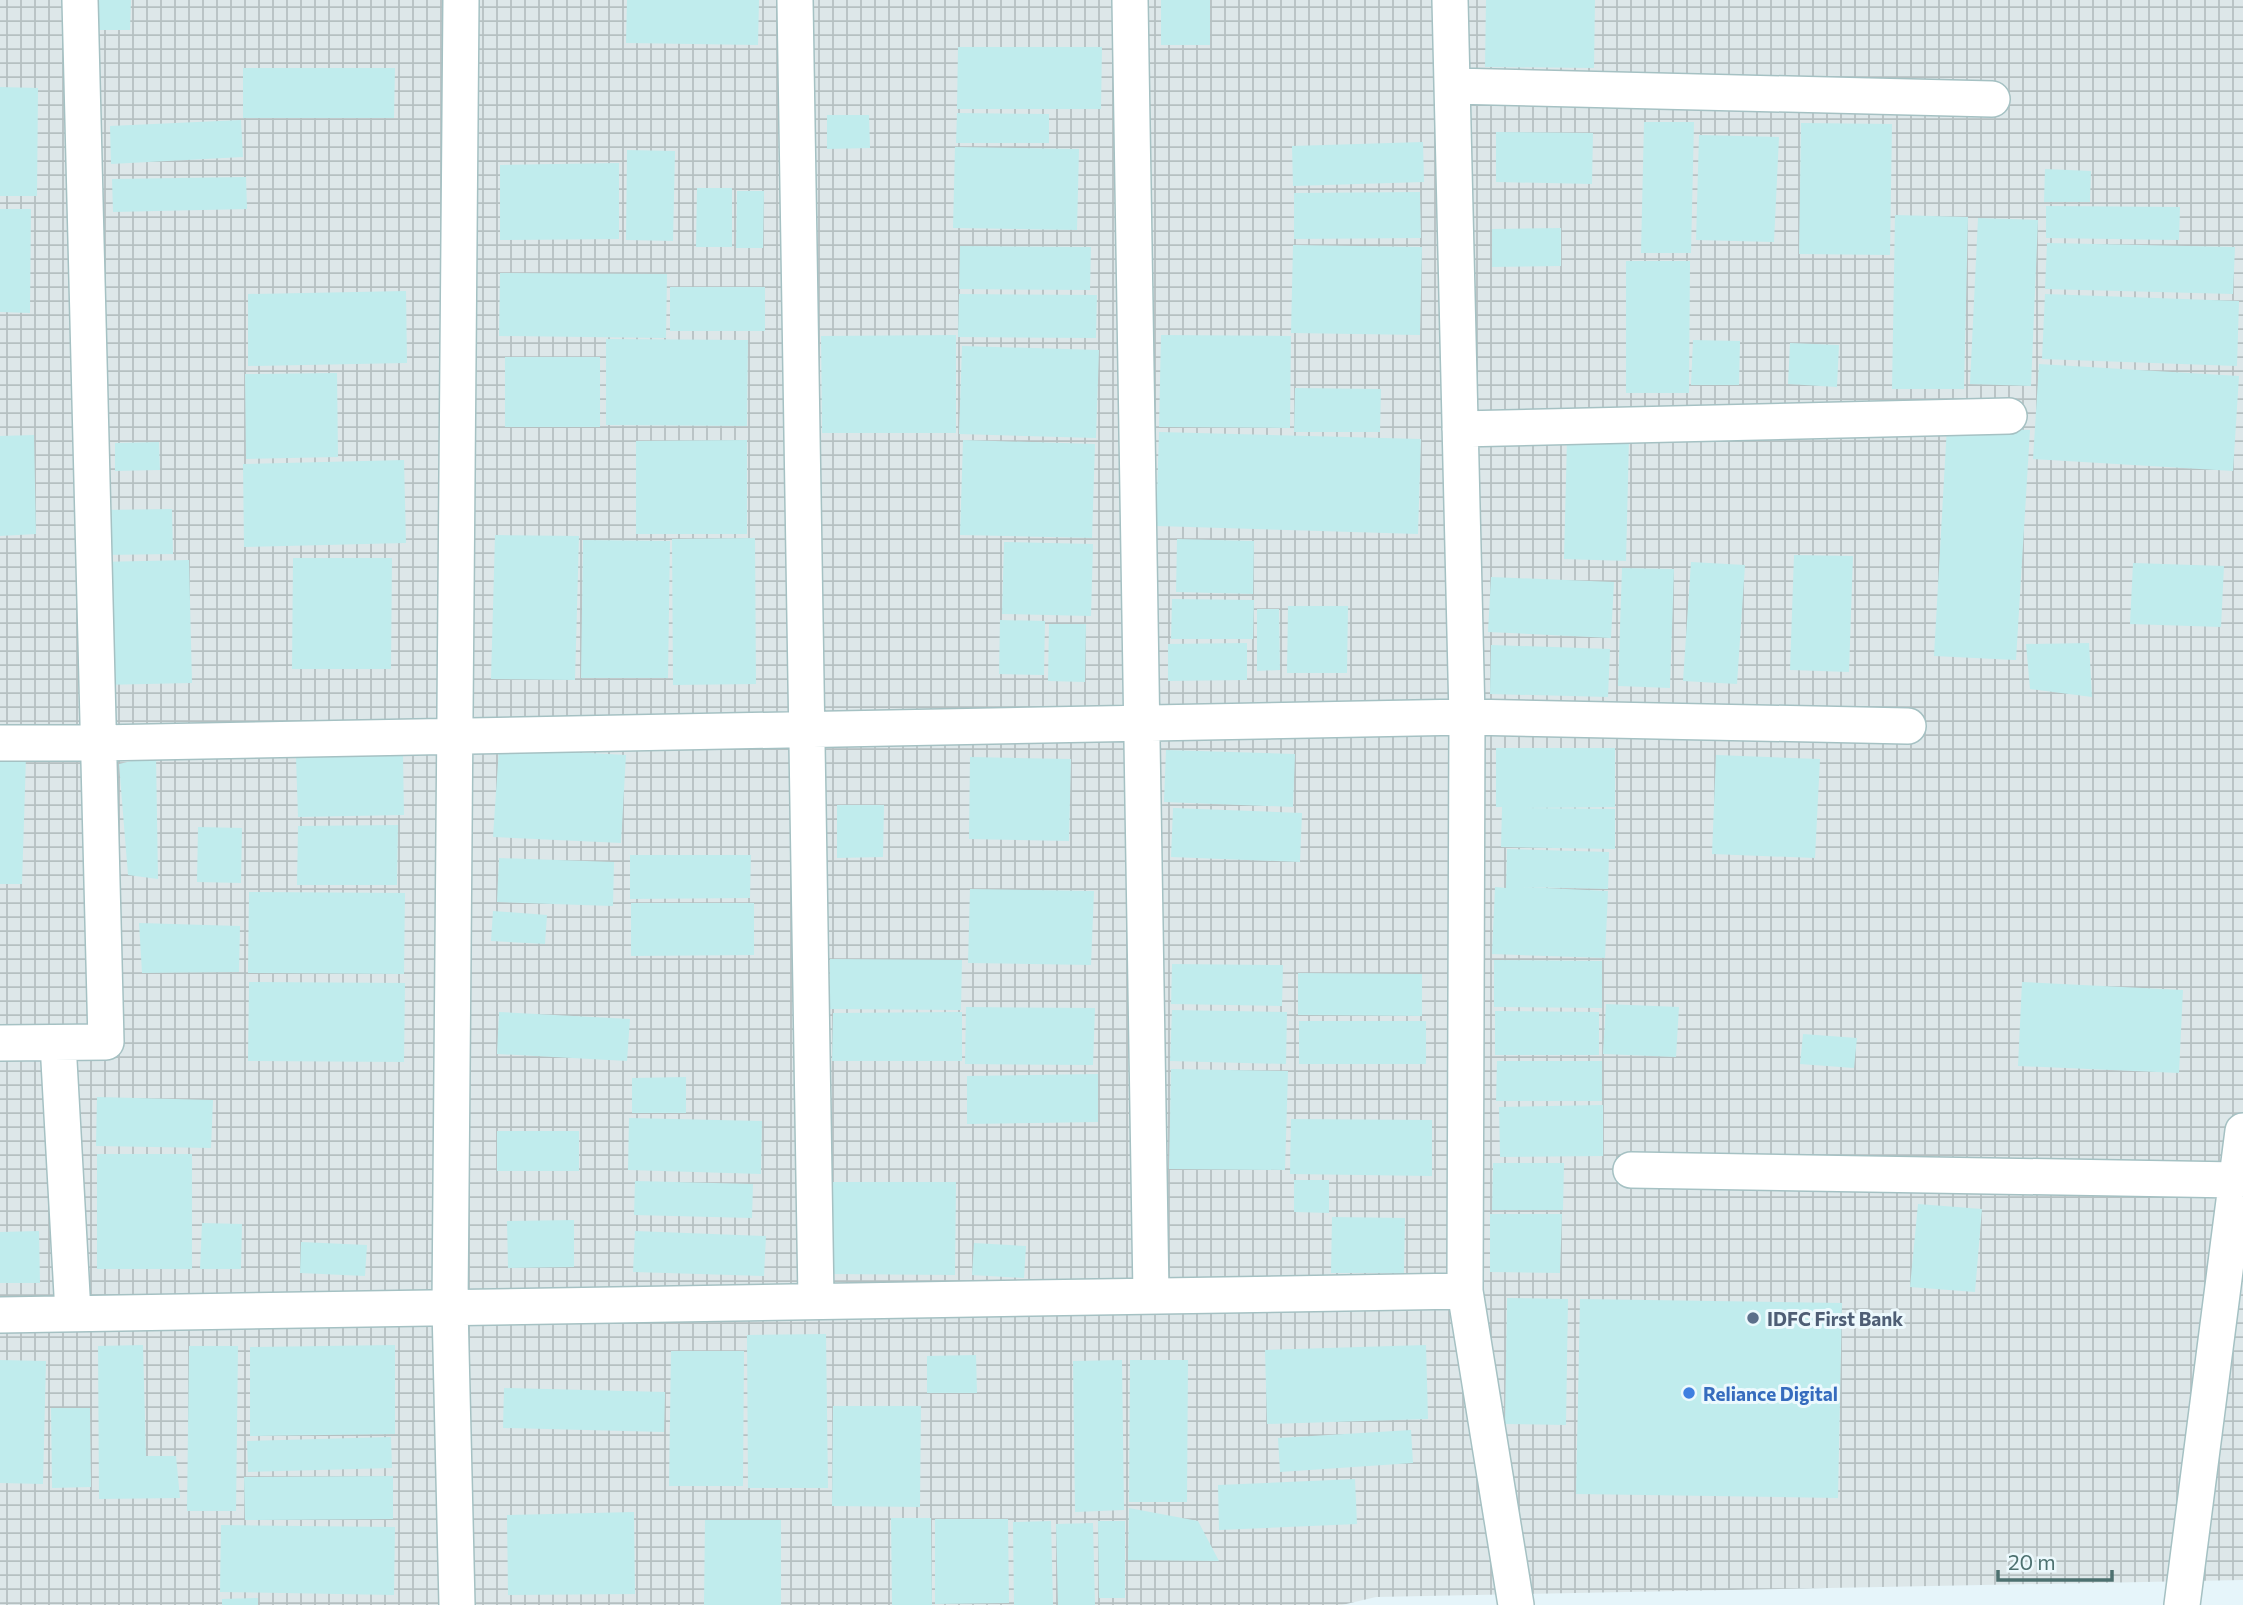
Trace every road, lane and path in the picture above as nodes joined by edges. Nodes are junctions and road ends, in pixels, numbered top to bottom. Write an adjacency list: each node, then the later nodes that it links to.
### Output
1 (80, 0): 16 (street)
2 (461, 0): 14 (street)
3 (795, 0): 13 (street)
4 (1129, 0): 11 (street)
5 (1450, 0): 6 (street)
6 (1452, 86): 7 (street); 9 (street)
7 (1992, 99)
8 (2009, 415): 9 (street)
9 (1460, 429): 10 (street)
10 (1467, 717): 11 (street); 12 (street); 22 (street)
11 (1141, 723): 13 (street); 23 (street)
12 (1908, 726)
13 (807, 730): 14 (street); 24 (street)
14 (455, 737): 16 (street); 25 (street)
15 (0, 743): 16 (street)
16 (98, 743): 18 (street)
17 (0, 1043): 18 (street)
18 (58, 1043): 26 (street)
19 (2243, 1131): 21 (street)
20 (1631, 1170): 21 (street)
21 (2237, 1180): 30 (street)
22 (1465, 1291): 23 (street); 29 (street)
23 (1151, 1295): 24 (street)
24 (816, 1301): 25 (street)
25 (450, 1307): 26 (street); 28 (street)
26 (73, 1314): 27 (street)
27 (0, 1315)
28 (457, 1605)
29 (1516, 1605)
30 (2182, 1605)

